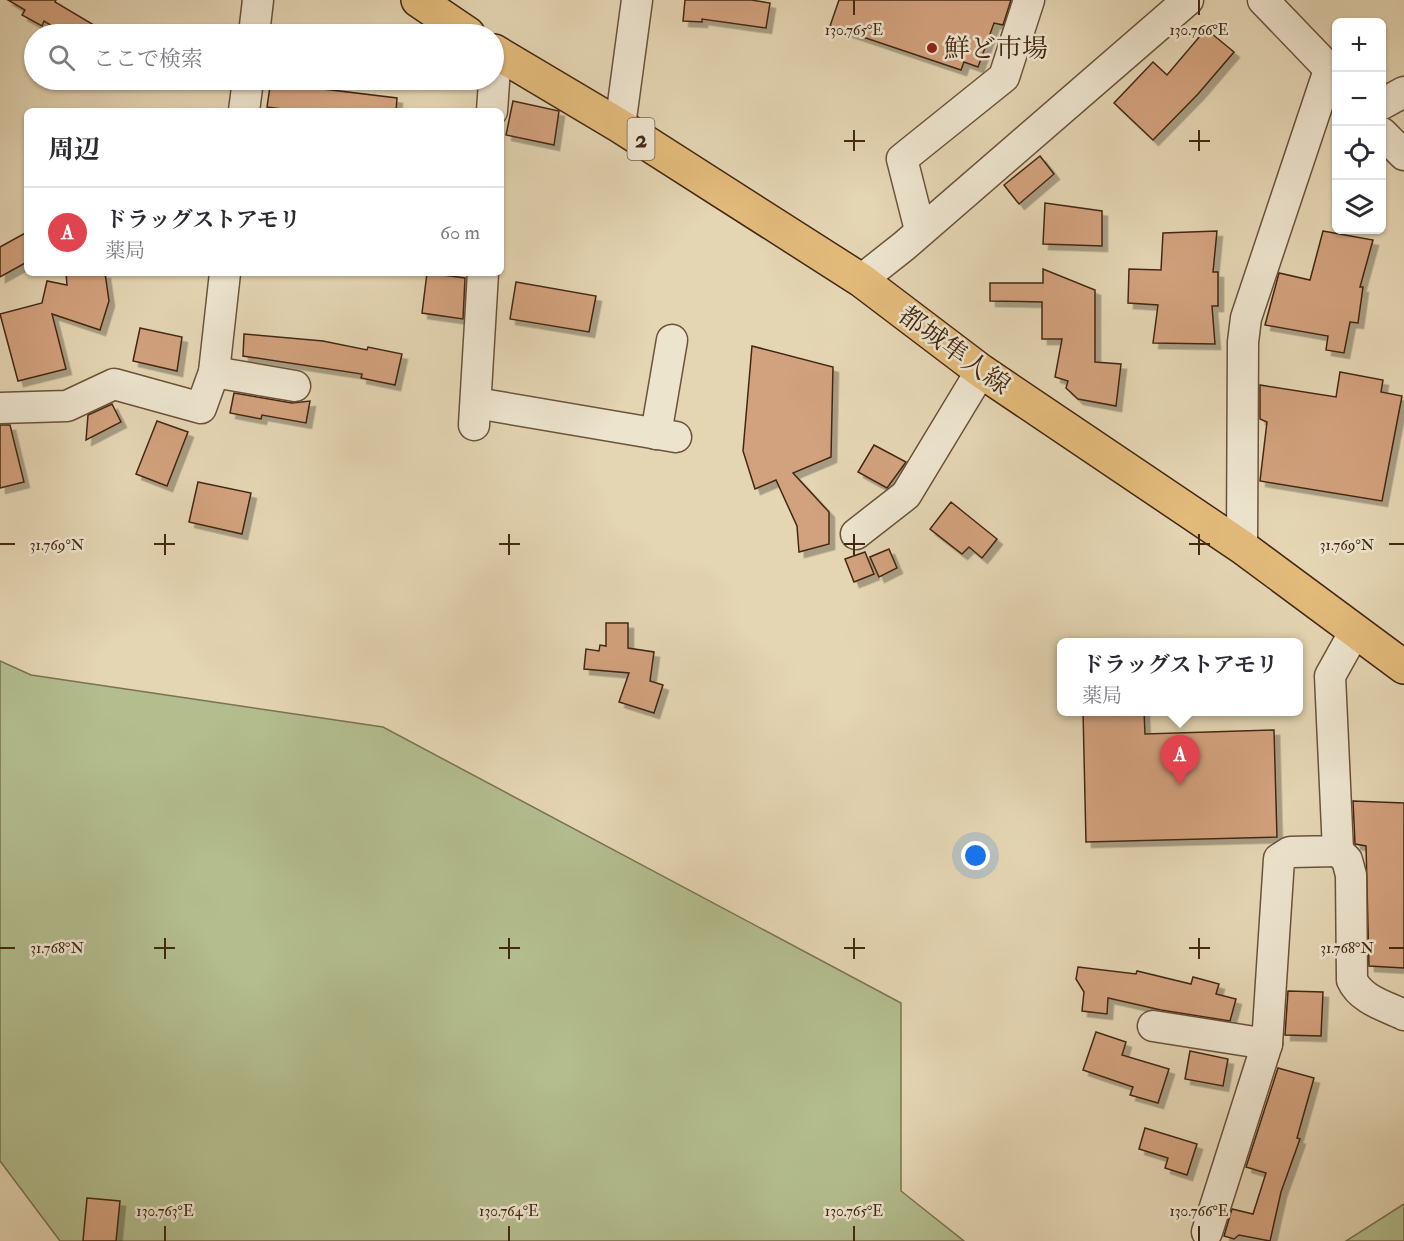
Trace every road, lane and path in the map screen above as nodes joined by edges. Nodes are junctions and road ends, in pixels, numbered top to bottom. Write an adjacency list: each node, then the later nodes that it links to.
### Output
1 (258, 0): 7 (street)
2 (418, 0): 8 (main road)
3 (637, 0): 18 (street)
4 (1029, 0): 21 (street)
5 (1188, 0): 21 (street)
6 (1263, 0): 10 (street)
7 (255, 24)
8 (453, 24)
9 (504, 57): 18 (main road, 都城隼人線 / 2)
10 (1332, 71)
11 (1332, 75): 31 (street)
12 (247, 90): 16 (street)
13 (493, 90): 17 (street)
14 (1404, 92): 15 (street)
15 (1386, 102)
16 (244, 108)
17 (492, 108)
18 (621, 126): 24 (main road, 都城隼人線 / 2)
19 (1386, 137): 20 (street)
20 (1404, 155)
21 (920, 230): 24 (street)
22 (225, 276): 27 (street)
23 (483, 276): 25 (street)
24 (861, 280): 26 (main road, 都城隼人線 / 2)
25 (672, 340)
26 (981, 371): 30 (street); 31 (main road, 都城隼人線 / 2)
27 (214, 372): 28 (street); 29 (street)
28 (295, 386)
29 (0, 408)
30 (856, 534)
31 (1242, 547): 32 (main road, 都城隼人線 / 2)
32 (1355, 631): 33 (main road, 都城隼人線 / 2); 34 (street)
33 (1404, 667)
34 (1338, 851): 35 (street); 37 (street)
35 (1404, 1015)
36 (1153, 1026): 37 (street)
37 (1267, 1044): 38 (street)
38 (1207, 1232)

